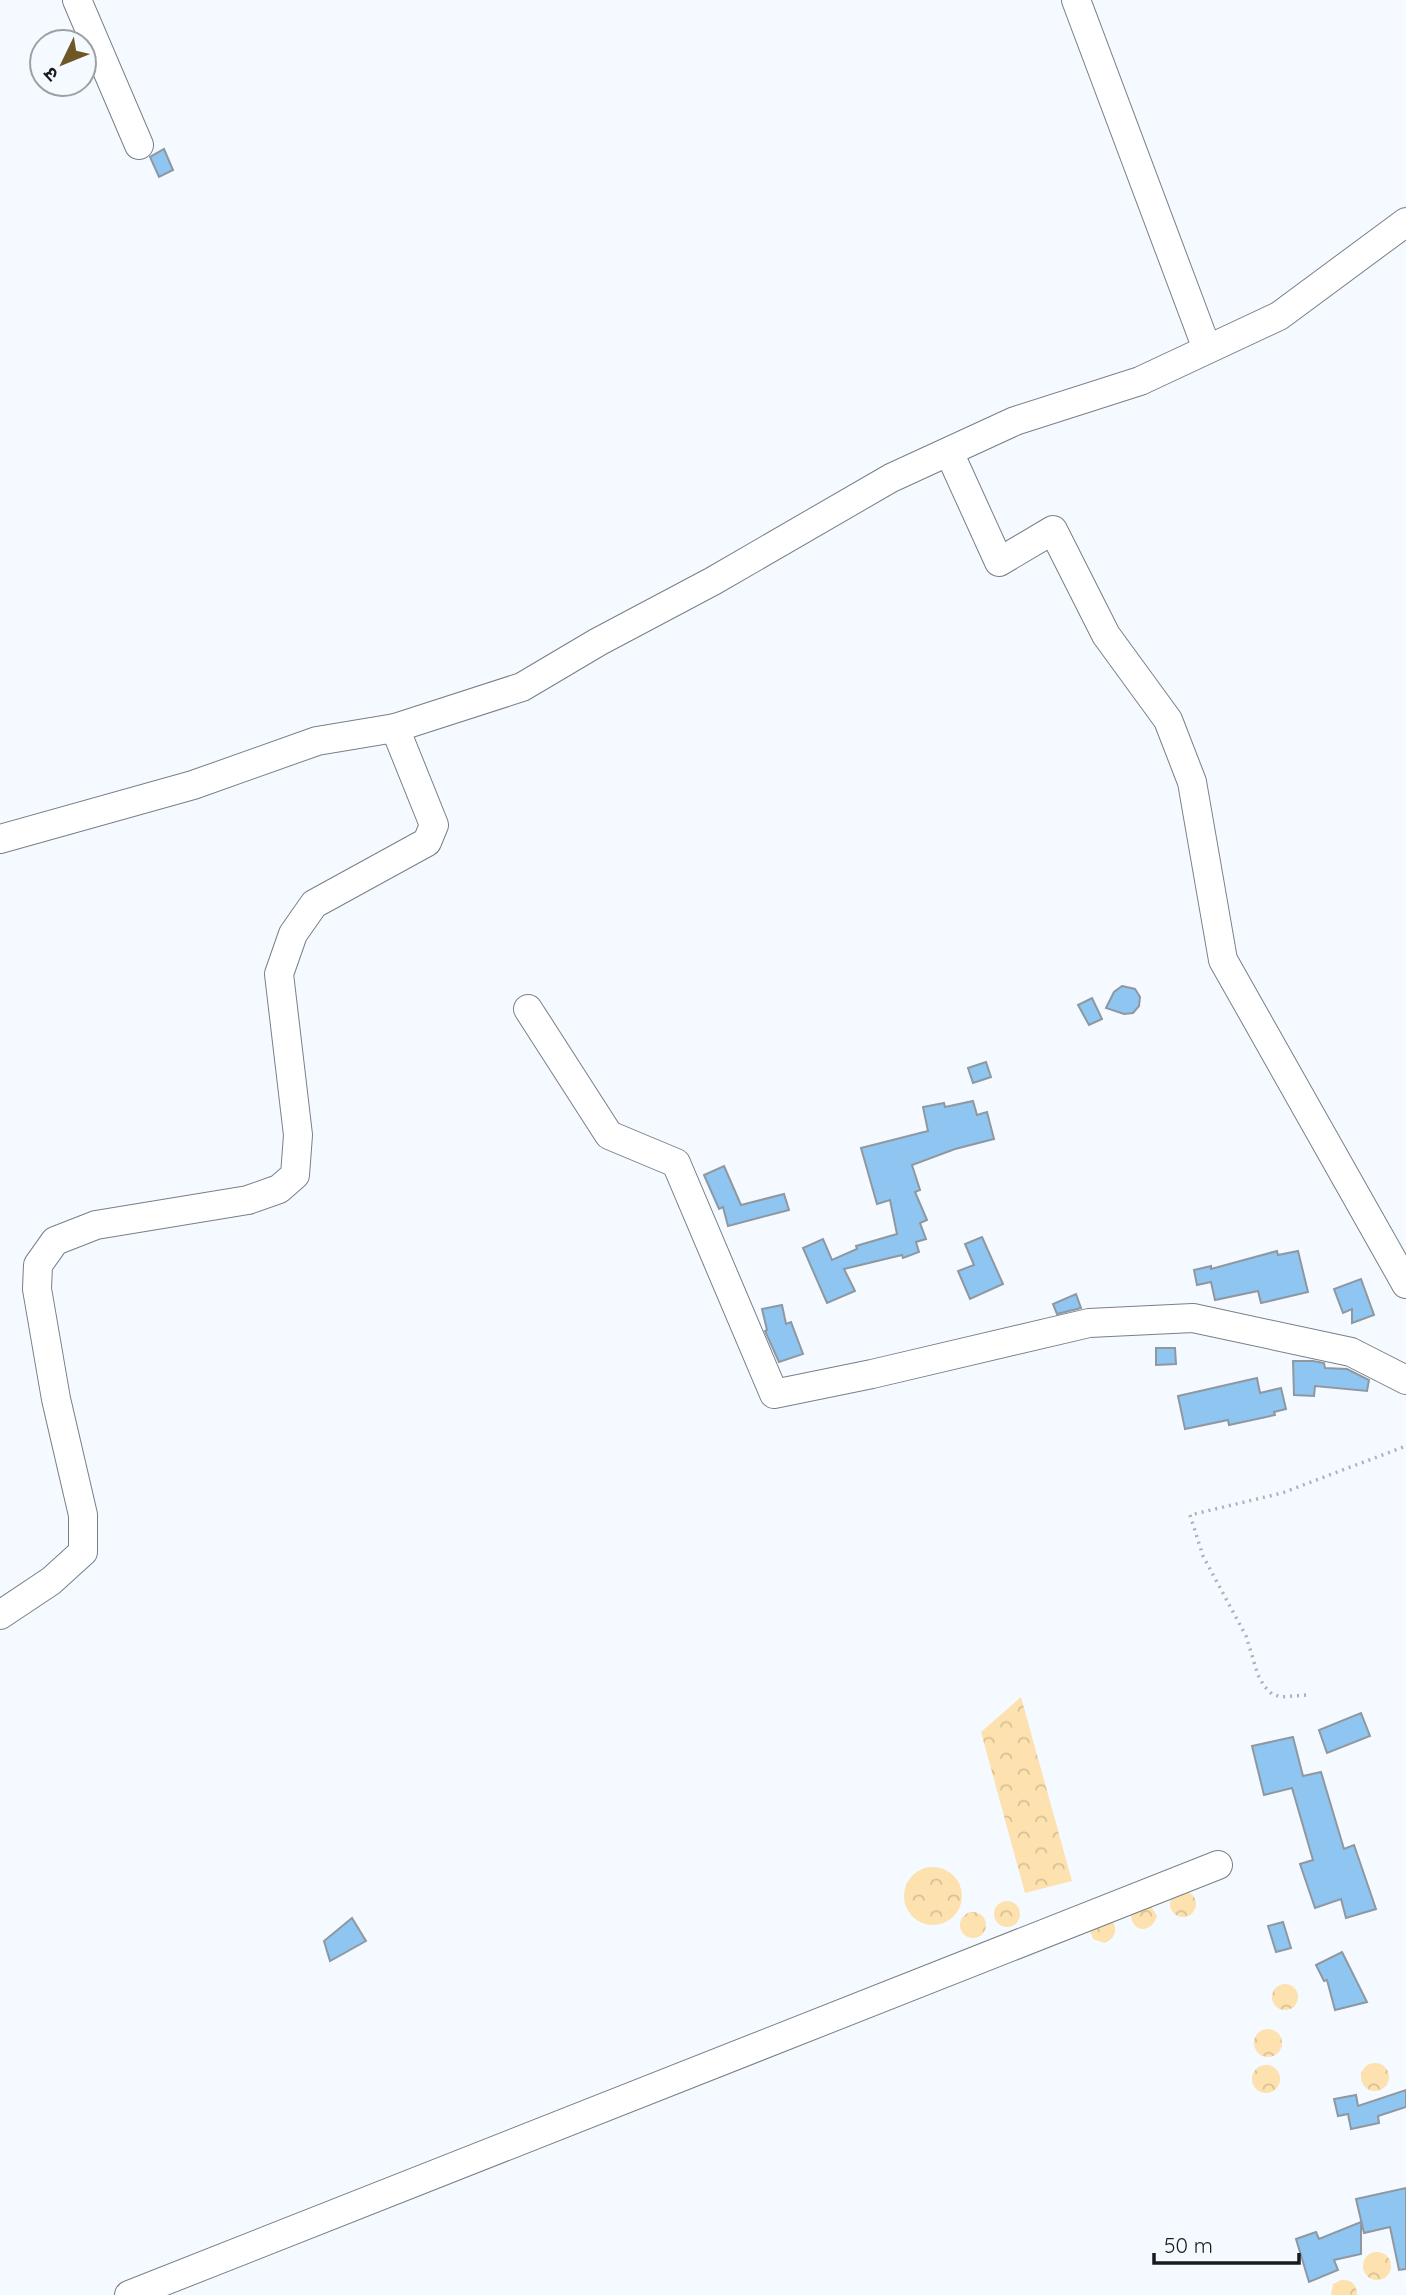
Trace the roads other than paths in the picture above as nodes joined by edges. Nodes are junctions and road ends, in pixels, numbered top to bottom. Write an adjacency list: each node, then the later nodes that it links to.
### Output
1 (77, 0): 3 (street)
2 (1076, 0): 5 (street)
3 (139, 145)
4 (1406, 222): 5 (street)
5 (1207, 349): 6 (street)
6 (949, 452): 7 (street); 10 (street)
7 (395, 728): 8 (street); 12 (street)
8 (0, 839)
9 (528, 1009): 11 (street)
10 (1406, 1284)
11 (1406, 1380)
12 (0, 1615)
13 (1218, 1865): 14 (street)
14 (129, 2295)

